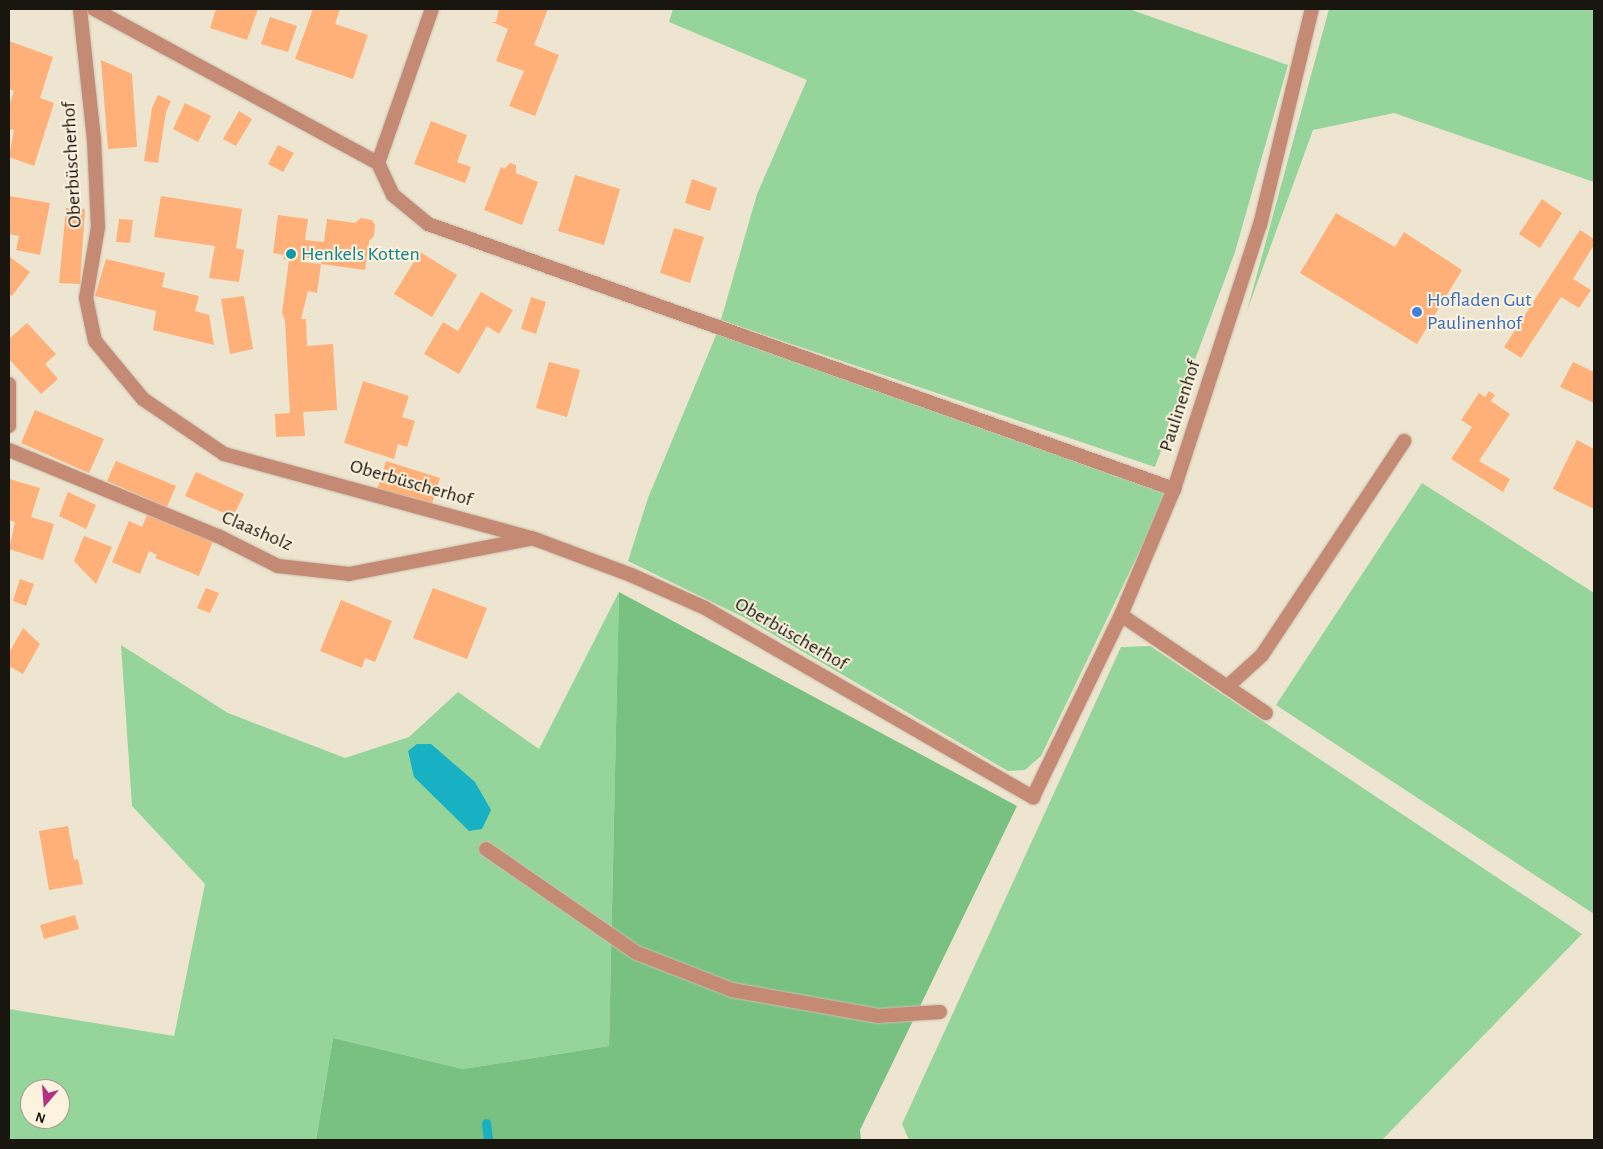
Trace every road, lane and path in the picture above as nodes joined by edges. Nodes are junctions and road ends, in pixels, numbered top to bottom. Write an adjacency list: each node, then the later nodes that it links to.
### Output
1 (80, 9): 11 (street, Oberbüscherhof)
2 (94, 9): 5 (street)
3 (432, 9): 5 (street)
4 (1312, 9): 10 (street, Paulinenhof)
5 (378, 163): 10 (street)
6 (9, 384): 7 (street)
7 (9, 426)
8 (1404, 441): 13 (street)
9 (9, 450): 11 (street, Claasholz)
10 (1174, 489): 12 (street, Paulinenhof)
11 (532, 538): 15 (street, Oberbüscherhof)
12 (1121, 615): 13 (street); 15 (street, Paulinenhof)
13 (1227, 687): 14 (street)
14 (1266, 713)
15 (1033, 797)
16 (486, 849): 17 (street)
17 (940, 1012)

